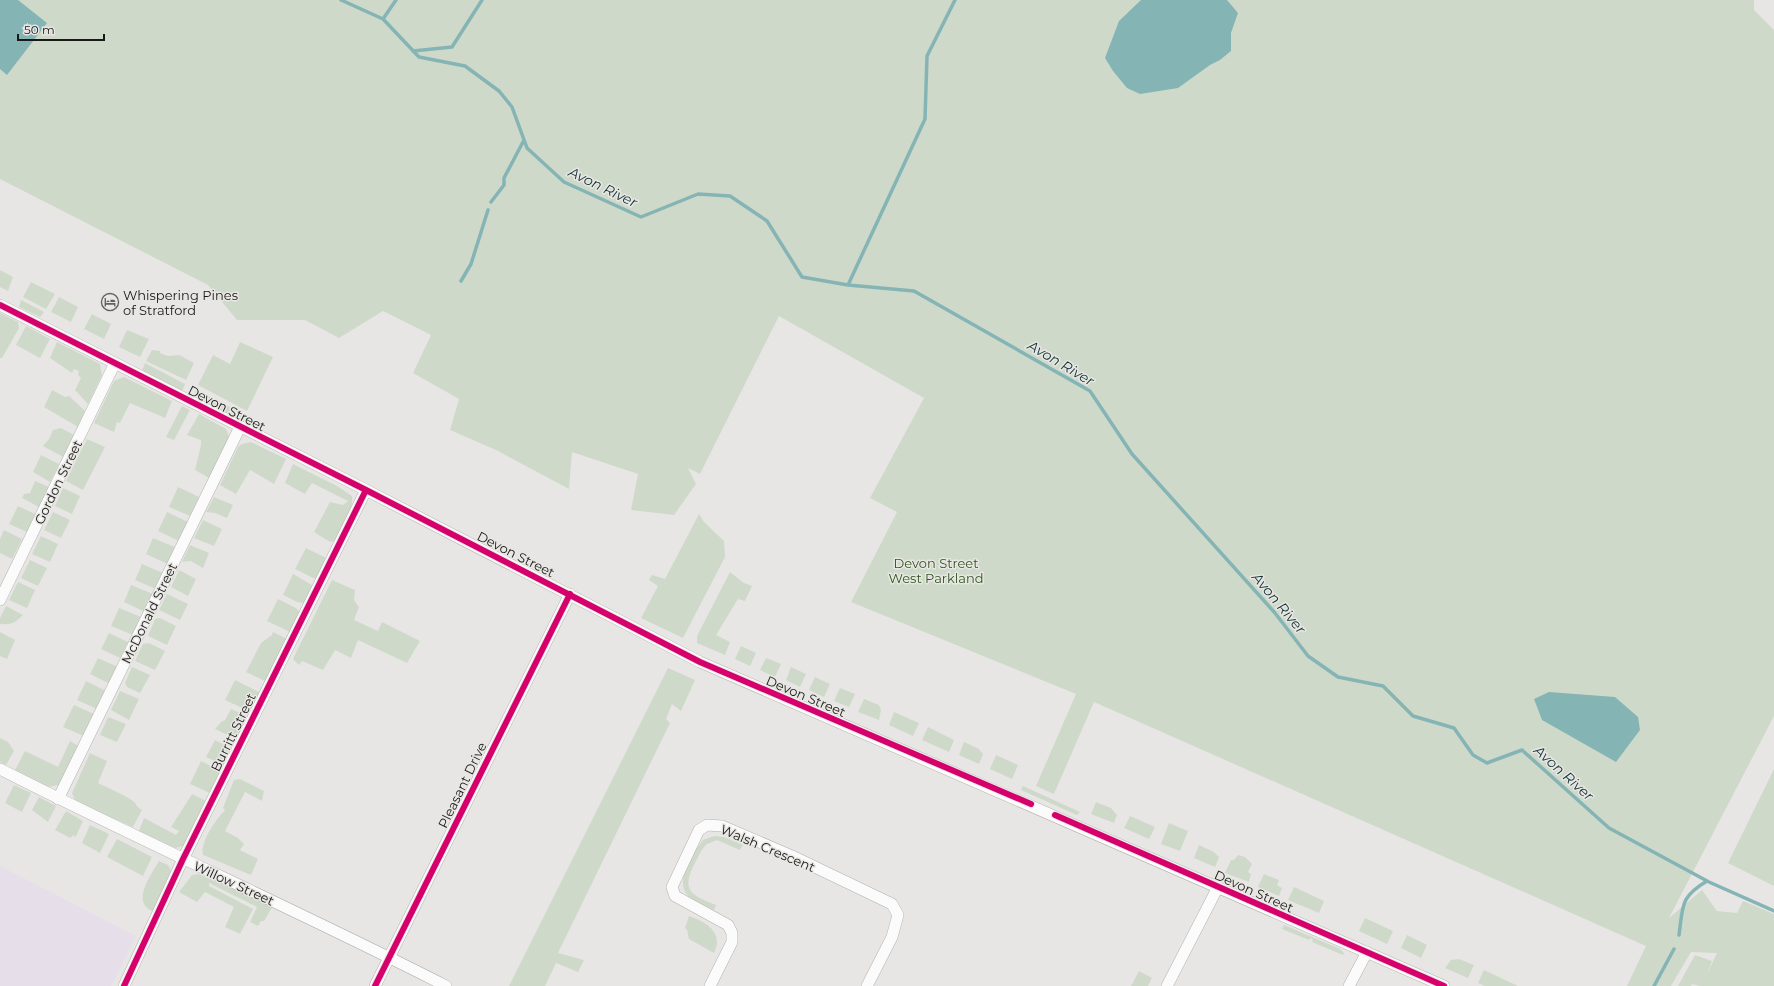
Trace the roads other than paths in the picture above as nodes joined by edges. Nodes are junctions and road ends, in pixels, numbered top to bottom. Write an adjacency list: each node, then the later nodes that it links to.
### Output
1 (0, 306): 2 (street, Devon Street)
2 (115, 363): 3 (street, Devon Street); 6 (street, Gordon Street)
3 (240, 427): 4 (street, Devon Street); 8 (street, McDonald Street)
4 (366, 490): 5 (street, Devon Street); 9 (street, Burritt Street)
5 (570, 594): 10 (street, Devon Street); 12 (street, Pleasant Drive)
6 (0, 600)
7 (0, 769): 8 (street, Willow Street)
8 (58, 799): 9 (street, Willow Street)
9 (183, 859): 12 (street, Willow Street); 13 (street, Burritt Street)
10 (1218, 887): 11 (street, Devon Street); 18 (street)
11 (1367, 952): 19 (street); 20 (street, Devon Street)
12 (389, 957): 14 (street, Pleasant Drive); 15 (street, Willow Street)
13 (124, 986)
14 (375, 986)
15 (446, 986)
16 (710, 986): 17 (street, Walsh Crescent)
17 (867, 986)
18 (1167, 986)
19 (1349, 986)
20 (1444, 986)

